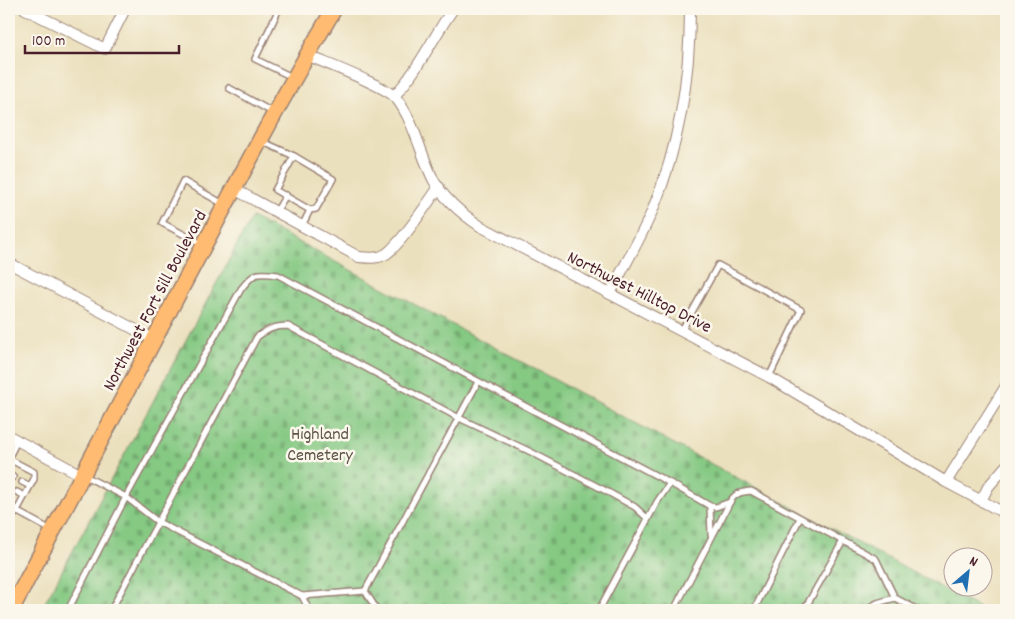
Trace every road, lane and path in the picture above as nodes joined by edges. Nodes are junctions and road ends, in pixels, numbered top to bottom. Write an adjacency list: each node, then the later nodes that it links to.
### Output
1 (25, 9): 2 (street)
2 (125, 9)
3 (279, 9): 8 (lane)
4 (334, 9): 7 (main road, Northwest Fort Sill Boulevard)
5 (453, 9): 10 (street)
6 (690, 9): 23 (street)
7 (307, 55): 8 (main road, Northwest Fort Sill Boulevard); 10 (street, Northwest Hilltop Drive)
8 (294, 78): 11 (main road, Northwest Fort Sill Boulevard)
9 (229, 88): 11 (lane)
10 (394, 96): 14 (street, Northwest Hilltop Drive)
11 (274, 113): 12 (main road, Northwest Fort Sill Boulevard)
12 (260, 141): 13 (lane); 15 (main road, Northwest Fort Sill Boulevard)
13 (294, 156): 16 (lane); 18 (lane)
14 (439, 188): 20 (street); 23 (street, Northwest Hilltop Drive)
15 (234, 189): 17 (main road, Northwest Fort Sill Boulevard); 19 (street)
16 (286, 196): 18 (lane); 19 (lane)
17 (224, 204): 21 (main road, Northwest Fort Sill Boulevard); 21 (lane)
18 (310, 210): 20 (lane)
19 (276, 212): 20 (street)
20 (302, 226)
21 (204, 245): 25 (main road, Northwest Fort Sill Boulevard)
22 (9, 262): 25 (street)
23 (610, 294): 24 (street, Northwest Hilltop Drive)
24 (682, 330): 26 (street, Northwest Hilltop Drive); 26 (lane)
25 (154, 340): 33 (main road, Northwest Fort Sill Boulevard)
26 (769, 377): 35 (street, Northwest Hilltop Drive)
27 (478, 382): 29 (lane); 36 (lane); 40 (lane)
28 (1006, 386): 35 (street)
29 (459, 418): 50 (lane); 51 (lane); 55 (lane)
30 (13, 439): 31 (lane); 33 (street)
31 (9, 458): 37 (lane)
32 (1006, 466): 41 (street)
33 (83, 476): 40 (lane); 52 (main road, Northwest Fort Sill Boulevard)
34 (22, 482): 37 (lane)
35 (946, 482): 41 (street, Northwest Hilltop Drive)
36 (670, 483): 45 (lane); 50 (lane)
37 (30, 486): 39 (lane)
38 (17, 492): 39 (lane)
39 (25, 496): 44 (lane)
40 (126, 497): 51 (lane); 59 (lane)
41 (982, 501): 47 (street, Northwest Hilltop Drive)
42 (12, 502): 44 (lane)
43 (730, 502): 45 (lane); 49 (lane); 53 (lane)
44 (19, 505): 46 (lane)
45 (710, 506): 53 (lane)
46 (16, 511): 48 (lane); 52 (lane)
47 (1006, 514)
48 (9, 517)
49 (800, 518): 54 (lane); 65 (lane)
50 (648, 519): 63 (lane)
51 (158, 522): 56 (lane); 60 (lane)
52 (53, 532): 58 (main road, Northwest Fort Sill Boulevard)
53 (710, 540): 64 (lane)
54 (842, 541): 57 (lane); 66 (lane)
55 (365, 591): 56 (lane); 62 (lane)
56 (302, 596): 61 (lane)
57 (895, 598): 67 (lane); 68 (lane)
58 (11, 610)
59 (68, 610)
60 (111, 610)
61 (309, 610)
62 (377, 610)
63 (599, 610)
64 (674, 610)
65 (754, 610)
66 (804, 610)
67 (867, 610)
68 (918, 610)

